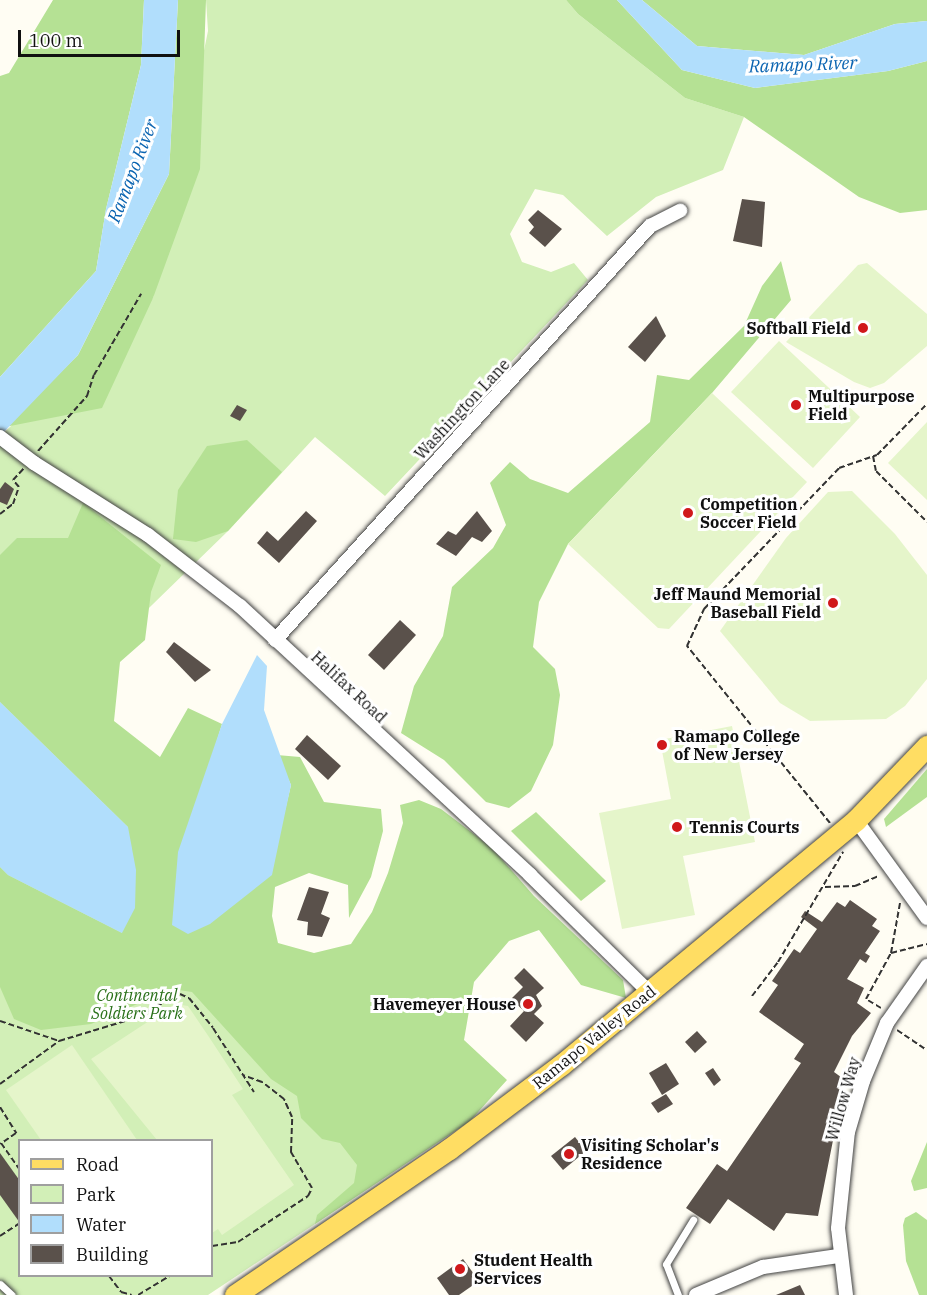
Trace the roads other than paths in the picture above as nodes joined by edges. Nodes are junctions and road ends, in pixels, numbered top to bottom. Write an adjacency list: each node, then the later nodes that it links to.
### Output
1 (680, 211): 3 (street, Washington Lane)
2 (2, 438): 3 (street, Halifax Road)
3 (275, 640): 8 (street, Halifax Road)
4 (927, 746): 5 (main road, Ramapo Valley Road)
5 (856, 820): 6 (street); 8 (main road, Ramapo Valley Road)
6 (927, 918)
7 (927, 966): 10 (street, Willow Way)
8 (650, 993): 13 (main road, Ramapo Valley Road)
9 (693, 1221): 14 (lane)
10 (838, 1256): 15 (street); 16 (street, Willow Way)
11 (0, 1284): 12 (lane)
12 (12, 1295)
13 (235, 1295)
14 (678, 1295)
15 (696, 1295)
16 (846, 1295)

